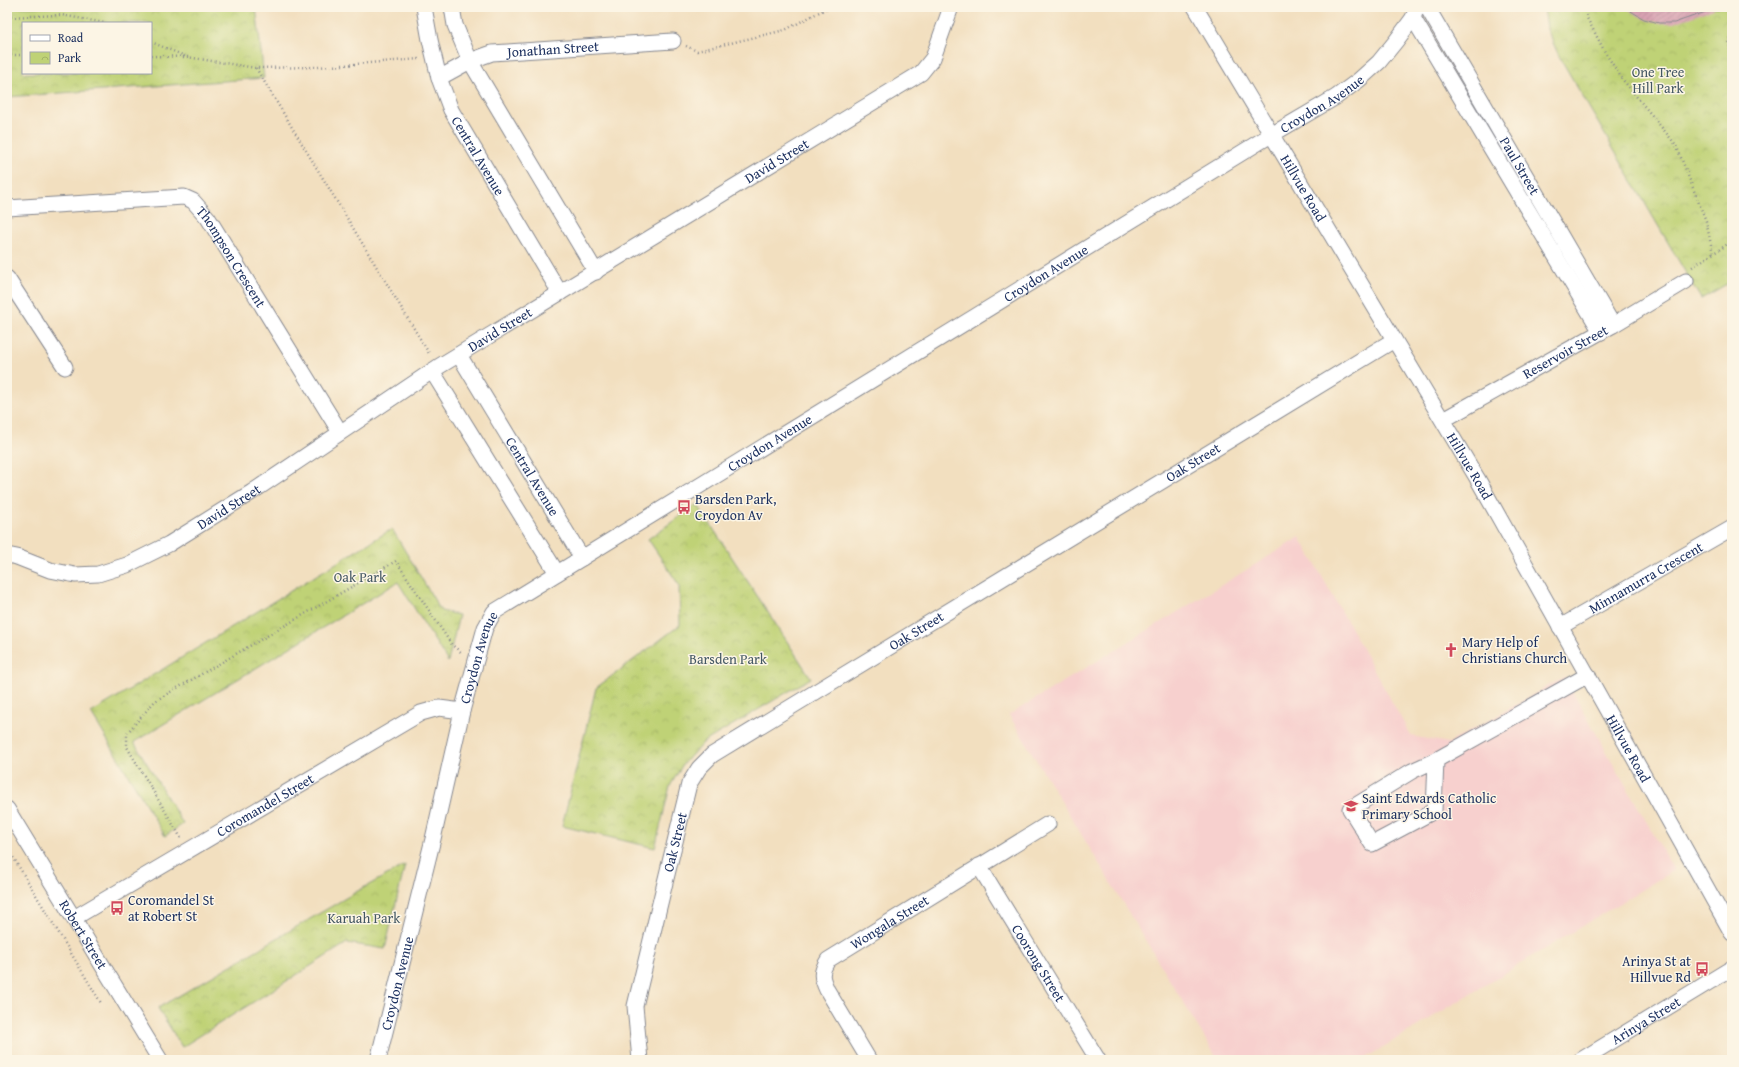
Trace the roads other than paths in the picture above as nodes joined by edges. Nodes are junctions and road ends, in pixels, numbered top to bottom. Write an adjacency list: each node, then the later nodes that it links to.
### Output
1 (424, 7): 9 (street, Central Avenue)
2 (452, 7): 8 (street)
3 (951, 7): 12 (street, David Street)
4 (1195, 7): 10 (street, Hillvue Road)
5 (1427, 7): 16 (street, Paul Street)
6 (1415, 12): 10 (street, Croydon Avenue); 16 (street, Paul Street)
7 (673, 41): 8 (street, Jonathan Street)
8 (470, 61): 9 (street, Jonathan Street); 12 (street)
9 (439, 78): 15 (street, Central Avenue)
10 (1272, 135): 17 (street, Hillvue Road); 25 (street, Croydon Avenue)
11 (7, 208): 22 (street, Thompson Crescent)
12 (596, 272): 15 (street, David Street)
13 (7, 278): 19 (street)
14 (1686, 281): 16 (street, Reservoir Street)
15 (560, 293): 18 (street, David Street)
16 (1607, 328): 21 (street, Reservoir Street)
17 (1394, 340): 21 (street, Hillvue Road); 39 (street, Oak Street)
18 (459, 354): 20 (street, David Street); 25 (street, Central Avenue)
19 (65, 367)
20 (435, 369): 22 (street, David Street); 26 (street, Central Avenue)
21 (1443, 420): 27 (street, Hillvue Road)
22 (340, 432): 24 (street, David Street)
23 (1732, 528): 27 (street, Minnamurra Crescent)
24 (7, 555)
25 (582, 558): 26 (street, Croydon Avenue)
26 (557, 573): 29 (street, Croydon Avenue)
27 (1560, 627): 28 (street, Hillvue Road)
28 (1588, 675): 30 (street); 35 (street, Hillvue Road)
29 (462, 711): 34 (street, Coromandel Street); 38 (street, Croydon Avenue)
30 (1436, 760): 30 (street)
31 (7, 810): 34 (street, Robert Street)
32 (1048, 824): 33 (street, Wongala Street)
33 (979, 866): 40 (street, Wongala Street); 41 (street, Coorong Street)
34 (74, 918): 37 (street, Robert Street)
35 (1732, 933)
36 (1732, 968): 42 (street, Arinya Street)
37 (160, 1060)
38 (378, 1060)
39 (640, 1060)
40 (869, 1060)
41 (1098, 1060)
42 (1581, 1060)

